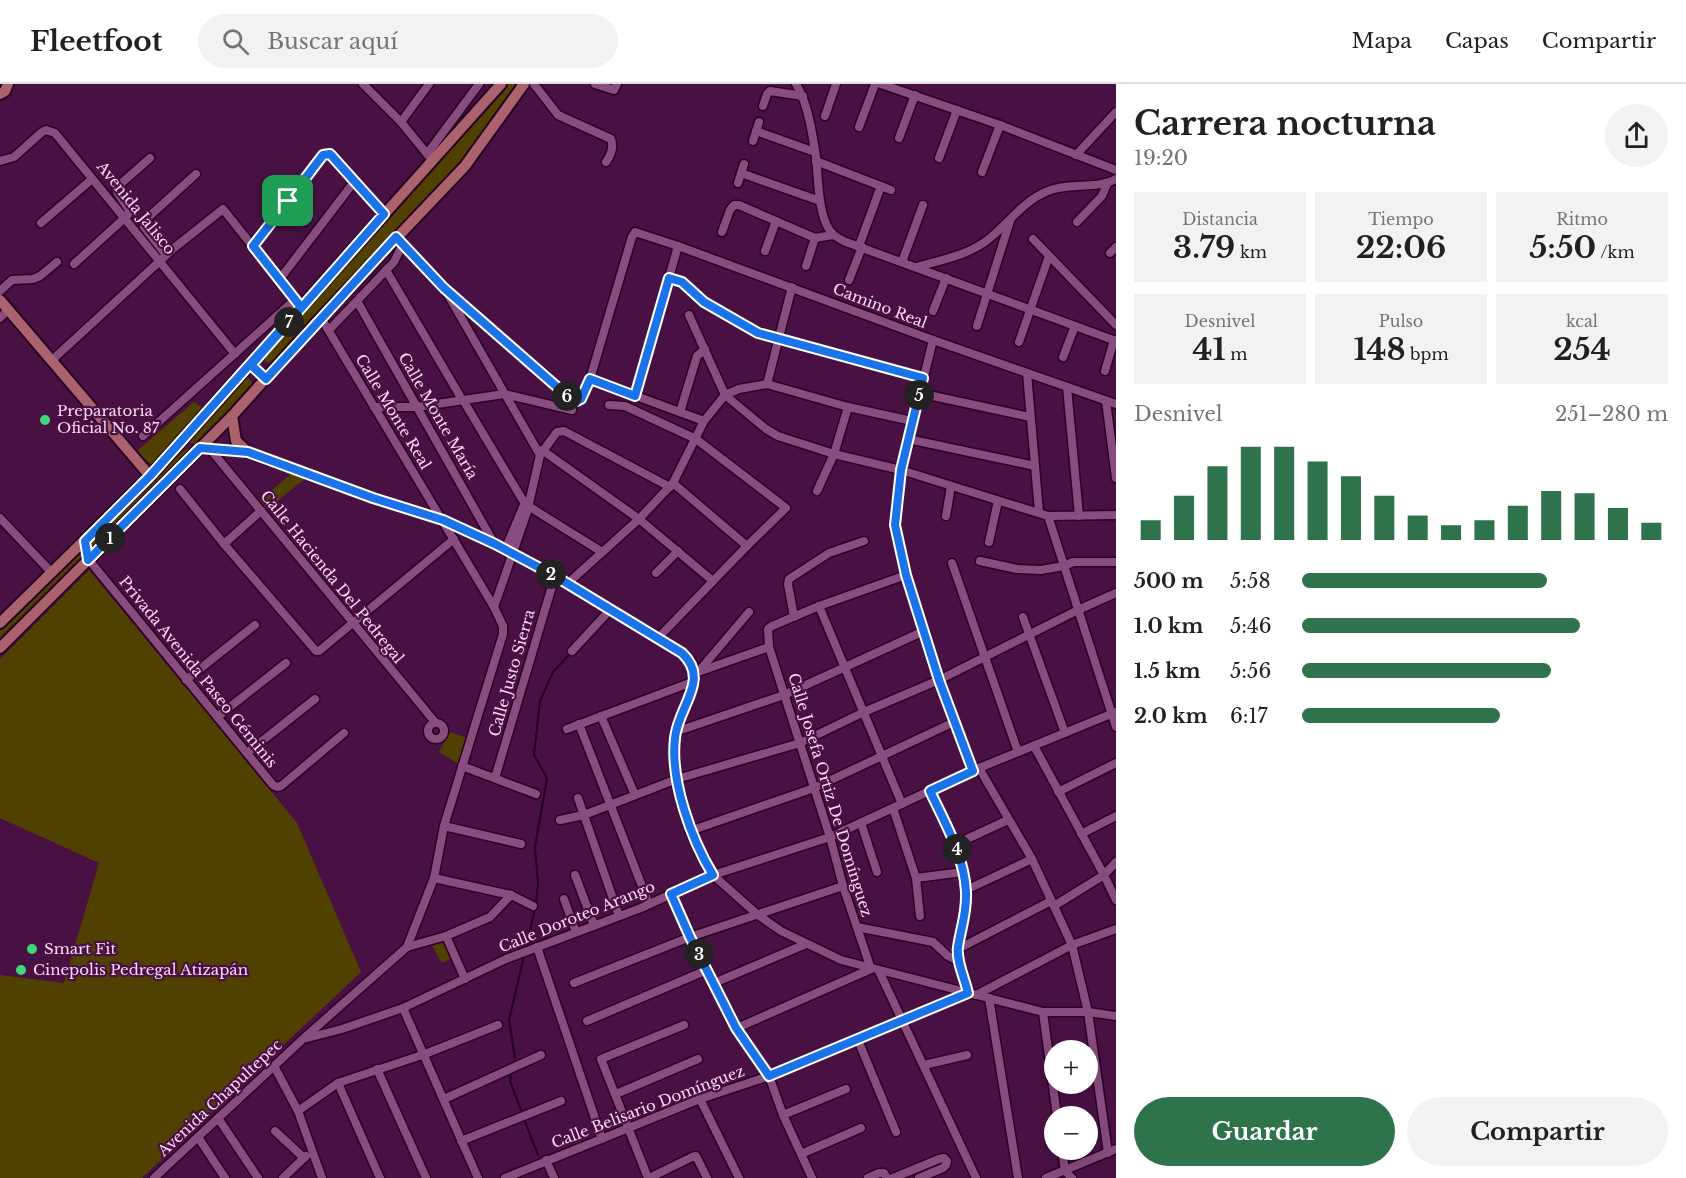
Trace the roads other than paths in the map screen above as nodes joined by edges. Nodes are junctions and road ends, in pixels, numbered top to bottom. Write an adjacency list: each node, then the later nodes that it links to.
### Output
1 (8, 84): 14 (main road)
2 (429, 84): 21 (street)
3 (479, 84): 29 (street)
4 (501, 84): 29 (main road)
5 (524, 84): 57 (main road)
6 (534, 84): 34 (street)
7 (595, 84): 8 (street)
8 (617, 84)
9 (796, 84): 16 (street)
10 (837, 84): 20 (street)
11 (875, 84): 24 (street)
12 (881, 84): 15 (street)
13 (368, 86): 21 (street)
14 (0, 94)
15 (915, 95): 18 (street); 26 (street)
16 (803, 96): 17 (street); 30 (street)
17 (763, 106)
18 (957, 110): 23 (street); 32 (street)
19 (1116, 112): 28 (street)
20 (825, 116)
21 (401, 122): 29 (street)
22 (759, 122): 25 (street)
23 (1000, 125): 28 (street); 36 (street)
24 (859, 127)
25 (756, 131): 27 (street); 30 (street)
26 (899, 138)
27 (753, 141)
28 (1076, 155): 35 (street)
29 (429, 157): 47 (main road)
30 (816, 157): 43 (street); 45 (street)
31 (150, 158): 48 (street)
32 (939, 158)
33 (0, 161): 38 (street, Avenida Jalisco)
34 (606, 162)
35 (1116, 170)
36 (982, 172)
37 (196, 174): 63 (street)
38 (92, 179): 48 (street, Avenida Jalisco); 52 (street)
39 (1116, 179): 42 (street)
40 (354, 182): 47 (street); 58 (street); 72 (street)
41 (738, 183): 45 (street)
42 (1107, 184): 49 (street); 51 (street)
43 (881, 186): 44 (street); 60 (street)
44 (891, 189)
45 (820, 201): 54 (street)
46 (923, 205): 65 (street)
47 (384, 214): 81 (main road)
48 (125, 218): 63 (street, Avenida Jalisco); 66 (street)
49 (1011, 218): 68 (street); 77 (street)
50 (776, 221): 53 (street); 55 (street); 61 (street)
51 (1077, 222)
52 (41, 223)
53 (722, 232)
54 (833, 235): 55 (street); 60 (street)
55 (815, 238): 67 (street)
56 (1033, 239): 62 (street)
57 (400, 241): 69 (street); 75 (street); 86 (main road)
58 (253, 246): 63 (street); 72 (street)
59 (678, 246): 70 (street); 74 (street, Camino Real); 104 (street, Camino Real)
60 (861, 247): 65 (street); 73 (street)
61 (765, 252)
62 (1049, 255): 82 (street); 87 (street)
63 (163, 258): 96 (street, Avenida Jalisco); 98 (street)
64 (57, 262): 76 (street)
65 (902, 262): 68 (street)
66 (74, 264)
67 (806, 266)
68 (916, 267): 71 (street)
69 (386, 270): 79 (street); 111 (street)
70 (669, 278): 91 (street); 110 (street)
71 (946, 278): 77 (street); 83 (street)
72 (279, 280): 81 (street)
73 (849, 280)
74 (792, 287): 91 (street); 92 (street, Camino Real)
75 (444, 288): 104 (street); 108 (street)
76 (0, 291)
77 (988, 293): 82 (street); 88 (street)
78 (0, 300): 84 (main road)
79 (357, 301): 90 (street); 116 (street, Calle Monte María)
80 (289, 305): 96 (street)
81 (301, 307): 99 (main road)
82 (1030, 309): 89 (street); 94 (street)
83 (933, 311)
84 (4, 314): 98 (main road)
85 (690, 315): 95 (street)
86 (321, 318): 90 (street, Calle Monte Real); 103 (main road)
87 (1116, 325)
88 (977, 326)
89 (1074, 326): 93 (street); 97 (street)
90 (329, 330): 115 (street, Calle Monte Real)
91 (777, 337): 102 (street); 105 (street)
92 (933, 340): 101 (street, Camino Real); 102 (street)
93 (1115, 341): 100 (street)
94 (1019, 342)
95 (705, 349): 109 (street); 119 (street)
96 (235, 354): 124 (street)
97 (1063, 357)
98 (51, 361): 133 (main road)
99 (251, 365): 103 (main road); 133 (main road)
100 (1105, 371)
101 (1027, 373): 106 (street, Camino Real); 121 (street)
102 (923, 378): 107 (street)
103 (266, 379): 120 (main road)
104 (590, 379): 110 (street)
105 (767, 384): 109 (street); 117 (street)
106 (1067, 387): 112 (street, Camino Real); 147 (street)
107 (919, 393): 121 (street); 123 (street)
108 (504, 394): 111 (street); 118 (street); 129 (street)
109 (725, 395): 122 (street); 130 (street)
110 (635, 396): 119 (street)
111 (462, 398): 116 (street); 140 (street)
112 (1106, 401): 113 (street, Camino Real); 134 (street)
113 (1116, 404)
114 (609, 405): 125 (street)
115 (374, 407): 116 (street); 150 (street, Calle Monte Real)
116 (417, 407): 156 (street, Calle Monte María)
117 (848, 407): 123 (street); 130 (street)
118 (572, 411)
119 (680, 412): 122 (street)
120 (232, 416): 127 (main road); 128 (main road)
121 (1030, 417): 131 (street)
122 (704, 421): 125 (street)
123 (912, 422): 126 (street)
124 (143, 436)
125 (696, 439): 135 (street); 157 (street)
126 (908, 439): 131 (street); 132 (street)
127 (205, 449): 128 (street); 141 (main road); 142 (street, Calle Hacienda Del Pedregal); 161 (main road)
128 (248, 452): 150 (street)
129 (541, 452): 135 (street); 140 (street); 149 (street)
130 (834, 454): 132 (street); 138 (street)
131 (1035, 466): 143 (street)
132 (901, 470): 136 (street); 168 (street)
133 (150, 476): 141 (main road)
134 (1116, 478)
135 (672, 485): 149 (street); 157 (street)
136 (951, 486): 139 (street); 145 (street)
137 (180, 489): 155 (street)
138 (817, 491)
139 (998, 501): 143 (street); 154 (street)
140 (527, 503): 159 (street); 160 (street)
141 (122, 504): 152 (main road)
142 (261, 511): 155 (street); 181 (street, Calle Hacienda Del Pedregal)
143 (1039, 512): 146 (street)
144 (1116, 515): 147 (street)
145 (946, 516)
146 (1048, 516): 147 (street); 165 (street)
147 (1079, 516)
148 (0, 518): 166 (street)
149 (639, 519): 158 (street); 159 (street)
150 (443, 520): 151 (street, Calle Monte Real); 156 (street)
151 (454, 539): 174 (street, Calle Monte Real); 181 (street)
152 (85, 541): 161 (street); 166 (main road)
153 (864, 541): 178 (street)
154 (989, 542)
155 (224, 544): 181 (street)
156 (495, 544): 160 (street)
157 (747, 546): 170 (street)
158 (678, 551): 167 (street); 170 (street)
159 (602, 552): 171 (street)
160 (510, 554): 169 (street); 174 (street)
161 (88, 560): 186 (main road); 193 (street, Privada Avenida Paseo Géminis)
162 (980, 561): 165 (street)
163 (1116, 562): 165 (street)
164 (952, 563): 189 (street)
165 (1064, 566): 176 (street)
166 (52, 573): 180 (main road)
167 (656, 573)
168 (906, 575): 173 (street); 183 (street)
169 (555, 576): 171 (street); 217 (street, Calle Justo Sierra)
170 (713, 581): 185 (street)
171 (567, 584): 175 (street)
172 (1116, 593): 176 (street)
173 (819, 606): 178 (street); 191 (street)
174 (494, 607): 215 (street, Calle Monte Real)
175 (610, 610): 185 (street); 188 (street)
176 (1078, 610): 184 (street); 198 (street)
177 (749, 612): 192 (street)
178 (794, 617): 187 (street, Calle Josefa Ortiz De Domínguez)
179 (1023, 617): 184 (street)
180 (0, 623)
181 (353, 624): 201 (street, Calle Hacienda Del Pedregal)
182 (255, 625): 193 (street)
183 (924, 631): 191 (street); 194 (street)
184 (1030, 634): 189 (street); 208 (street)
185 (658, 638): 192 (street)
186 (0, 648)
187 (769, 648): 192 (street); 195 (street, Calle Josefa Ortiz De Domínguez)
188 (572, 651)
189 (986, 657): 194 (street); 211 (street)
190 (286, 663): 200 (street)
191 (845, 667): 195 (street); 197 (street)
192 (696, 675): 199 (street); 206 (street)
193 (186, 680): 200 (street, Privada Avenida Paseo Géminis)
194 (939, 680): 197 (street); 202 (street)
195 (784, 695): 206 (street); 209 (street, Calle Josefa Ortiz De Domínguez)
196 (315, 699): 212 (street)
197 (864, 711): 209 (street); 213 (street)
198 (1114, 713): 204 (street); 208 (street)
199 (601, 716): 203 (street); 223 (street)
200 (217, 717): 212 (street, Privada Avenida Paseo Géminis)
201 (435, 722)
202 (954, 722): 213 (street); 216 (street)
203 (579, 724): 205 (street); 226 (street)
204 (1116, 727)
205 (567, 729)
206 (675, 732): 218 (street)
207 (345, 733): 212 (street, Privada Avenida Paseo Géminis)
208 (1065, 734): 210 (street, Calle Doroteo Arango)
209 (800, 743): 218 (street); 219 (street, Calle Josefa Ortiz De Domínguez)
210 (1034, 746): 211 (street, Calle Doroteo Arango); 221 (street)
211 (1018, 752): 216 (street, Calle Doroteo Arango)
212 (247, 753)
213 (883, 756): 219 (street); 225 (street)
214 (1116, 763): 221 (street)
215 (462, 766): 217 (street); 233 (street, Calle Monte Real)
216 (976, 770): 220 (street, Calle Doroteo Arango); 231 (street)
217 (495, 778): 222 (street)
218 (677, 779): 223 (street); 234 (street)
219 (814, 788): 234 (street); 236 (street, Calle Josefa Ortiz De Domínguez)
220 (930, 791): 225 (street, Calle Doroteo Arango); 238 (street)
221 (1058, 792): 235 (street)
222 (536, 794)
223 (635, 795): 226 (street)
224 (578, 798): 228 (street)
225 (902, 804): 227 (street, Calle Doroteo Arango)
226 (610, 805): 228 (street); 255 (street)
227 (893, 808): 232 (street, Calle Doroteo Arango); 247 (street)
228 (584, 815): 230 (street); 258 (street)
229 (1116, 816): 235 (street)
230 (560, 820)
231 (1008, 820): 238 (street); 239 (street)
232 (861, 823): 236 (street, Calle Doroteo Arango); 241 (street)
233 (444, 826): 237 (street); 246 (street, Calle Monte Real)
234 (690, 831): 244 (street)
235 (1081, 834): 245 (street)
236 (830, 837): 244 (street, Calle Doroteo Arango); 248 (street, Calle Josefa Ortiz De Domínguez)
237 (520, 844)
238 (956, 844): 242 (street)
239 (1032, 860): 249 (street); 254 (street)
240 (1116, 862): 245 (street)
241 (877, 872)
242 (963, 872): 247 (street); 249 (street)
243 (575, 875): 260 (street)
244 (713, 875): 250 (street, Calle Doroteo Arango); 257 (street)
245 (1104, 875): 253 (street); 254 (street)
246 (435, 878): 251 (street); 268 (street, Calle Monte Real)
247 (916, 878): 259 (street)
248 (843, 886): 257 (street); 261 (street, Calle Josefa Ortiz De Domínguez)
249 (966, 890): 270 (street)
250 (671, 894): 255 (street, Calle Doroteo Arango); 265 (street)
251 (511, 895): 256 (street); 264 (street)
252 (564, 899): 263 (street)
253 (1116, 900)
254 (1052, 903): 267 (street); 270 (street)
255 (648, 904): 258 (street, Calle Doroteo Arango)
256 (533, 906)
257 (758, 915): 265 (street); 266 (street)
258 (619, 916): 260 (street, Calle Doroteo Arango)
259 (920, 916)
260 (594, 925): 263 (street, Calle Doroteo Arango)
261 (857, 927): 271 (street); 273 (street, Calle Josefa Ortiz De Domínguez)
262 (1116, 929): 267 (street, Calle Belisario Domínguez)
263 (576, 932): 269 (street, Calle Doroteo Arango)
264 (446, 936): 268 (street); 274 (street)
265 (690, 937): 272 (street); 275 (street)
266 (806, 944): 273 (street); 276 (street)
267 (1072, 945): 277 (street, Calle Belisario Domínguez); 281 (street)
268 (407, 947): 288 (street, Avenida Chapultepec)
269 (536, 948): 274 (street, Calle Doroteo Arango); 313 (street)
270 (958, 950): 271 (street)
271 (960, 962): 277 (street)
272 (708, 970): 276 (street); 283 (street)
273 (875, 970): 277 (street); 284 (street, Calle Josefa Ortiz De Domínguez); 287 (street)
274 (465, 979): 279 (street, Calle Doroteo Arango)
275 (574, 983)
276 (714, 983): 287 (street)
277 (972, 994): 278 (street); 284 (street, Calle Belisario Domínguez)
278 (989, 998): 280 (street); 340 (street)
279 (404, 1008): 288 (street, Calle Doroteo Arango); 290 (street)
280 (1043, 1012): 281 (street); 304 (street)
281 (1088, 1012): 282 (street); 315 (street)
282 (1116, 1016)
283 (587, 1021)
284 (904, 1021): 289 (street, Calle Belisario Domínguez); 294 (street, Calle Josefa Ortiz De Domínguez)
285 (498, 1024): 290 (street)
286 (684, 1025): 300 (street)
287 (736, 1028): 297 (street)
288 (304, 1038): 295 (street, Avenida Chapultepec)
289 (858, 1040): 297 (street, Calle Belisario Domínguez); 311 (street)
290 (425, 1054): 296 (street); 301 (street)
291 (541, 1055): 301 (street)
292 (968, 1055): 294 (street)
293 (698, 1059): 300 (street)
294 (924, 1065): 339 (street, Calle Josefa Ortiz De Domínguez)
295 (274, 1066): 305 (street); 307 (street, Avenida Chapultepec)
296 (377, 1069): 298 (street); 328 (street)
297 (769, 1076): 302 (street, Calle Belisario Domínguez); 306 (street)
298 (338, 1083): 305 (street); 327 (street)
299 (846, 1089): 306 (street)
300 (616, 1094): 309 (street)
301 (444, 1099): 314 (street)
302 (700, 1099): 309 (street, Calle Belisario Domínguez); 334 (street)
303 (561, 1101): 314 (street)
304 (1056, 1106)
305 (298, 1111): 316 (street)
306 (783, 1115): 317 (street)
307 (218, 1118): 312 (street, Avenida Chapultepec); 324 (street)
308 (861, 1128): 317 (street)
309 (629, 1129): 313 (street, Calle Belisario Domínguez); 332 (street)
310 (275, 1131): 316 (street)
311 (897, 1131)
312 (198, 1137): 321 (street, Avenida Chapultepec); 323 (street)
313 (602, 1139): 318 (street, Calle Belisario Domínguez)
314 (461, 1141): 329 (street)
315 (1112, 1151): 320 (street)
316 (308, 1154): 325 (street); 326 (street)
317 (801, 1154): 335 (street)
318 (546, 1160): 330 (street, Calle Belisario Domínguez); 331 (street)
319 (1064, 1160): 320 (street)
320 (1065, 1171): 341 (street); 342 (street)
321 (158, 1176)
322 (886, 1176): 336 (street)
323 (225, 1178)
324 (258, 1178)
325 (283, 1178)
326 (321, 1178)
327 (380, 1178)
328 (426, 1178)
329 (478, 1178)
330 (505, 1178)
331 (554, 1178)
332 (649, 1178): 333 (street)
333 (706, 1178)
334 (739, 1178)
335 (812, 1178)
336 (868, 1178)
337 (893, 1178): 338 (street)
338 (918, 1178)
339 (976, 1178)
340 (1018, 1178)
341 (1046, 1178)
342 (1072, 1178)

